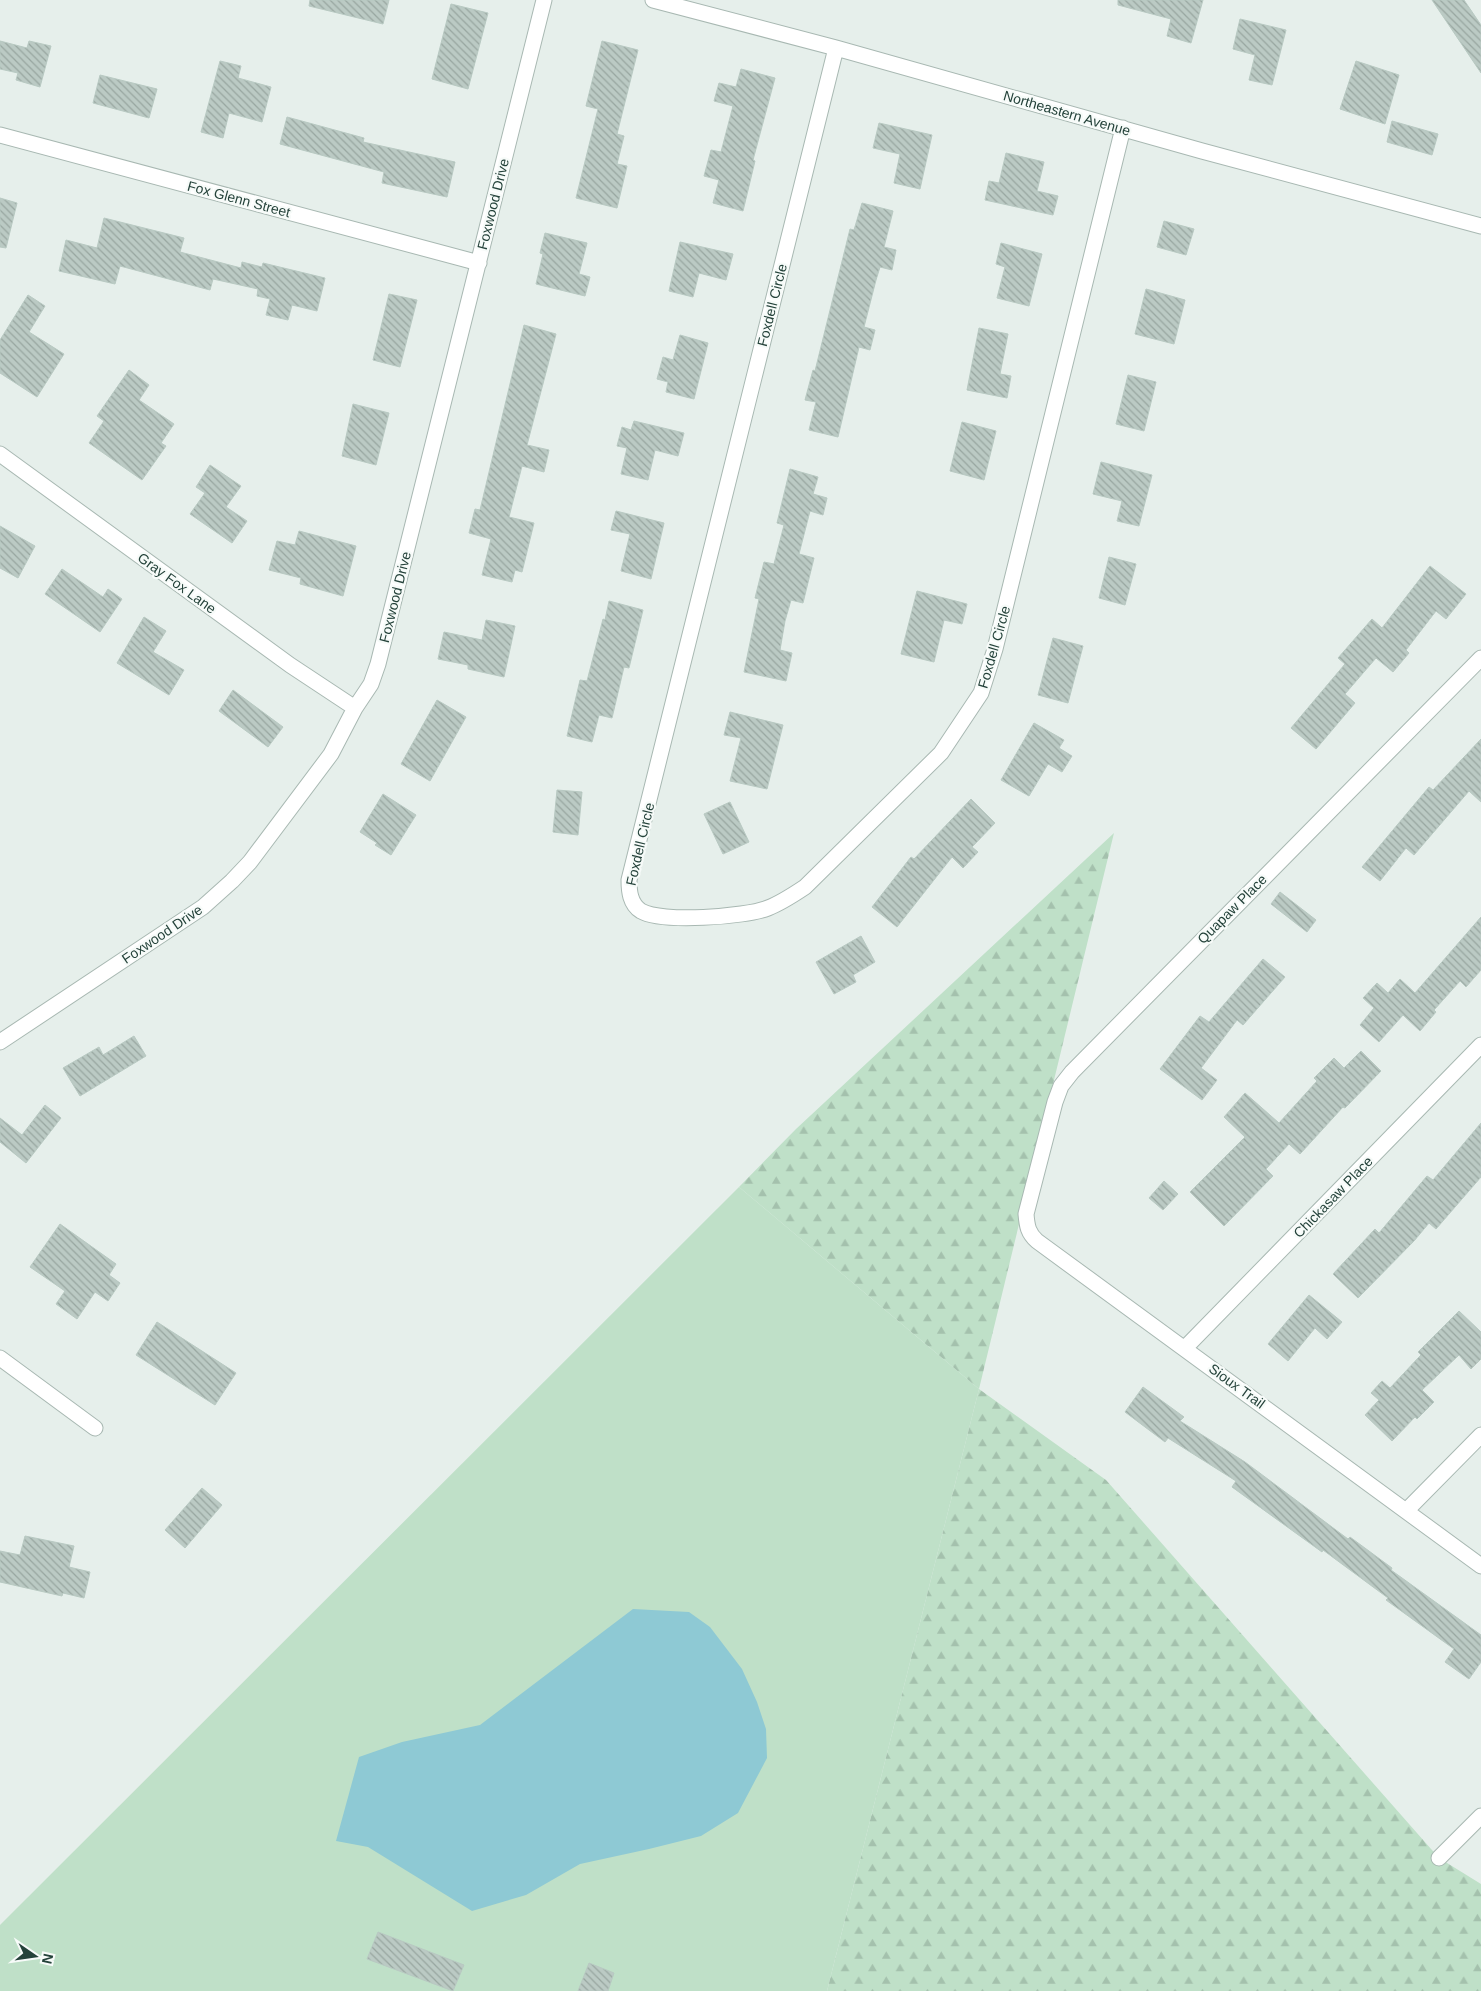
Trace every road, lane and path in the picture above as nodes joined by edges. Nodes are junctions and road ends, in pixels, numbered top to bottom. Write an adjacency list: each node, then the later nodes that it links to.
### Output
1 (544, 0): 7 (street, Foxwood Drive)
2 (653, 0): 3 (street, Northeastern Avenue)
3 (836, 48): 4 (street, Northeastern Avenue); 4 (street, Foxdell Circle)
4 (1123, 128): 6 (street, Northeastern Avenue)
5 (0, 135): 7 (street, Fox Glenn Street)
6 (1481, 226)
7 (478, 263): 10 (street, Foxwood Drive)
8 (0, 454): 10 (street, Gray Fox Lane)
9 (1481, 658): 13 (street, Quapaw Place)
10 (355, 708): 11 (street, Foxwood Drive)
11 (0, 1042)
12 (1481, 1045): 14 (street, Chickasaw Place)
13 (1032, 1190): 14 (street, Sioux Trail)
14 (1185, 1348): 18 (street, Sioux Trail)
15 (0, 1358): 16 (street)
16 (95, 1428)
17 (1481, 1436): 18 (street)
18 (1406, 1511): 19 (street, Sioux Trail)
19 (1481, 1566)
20 (1481, 1816): 21 (street)
21 (1438, 1858)

